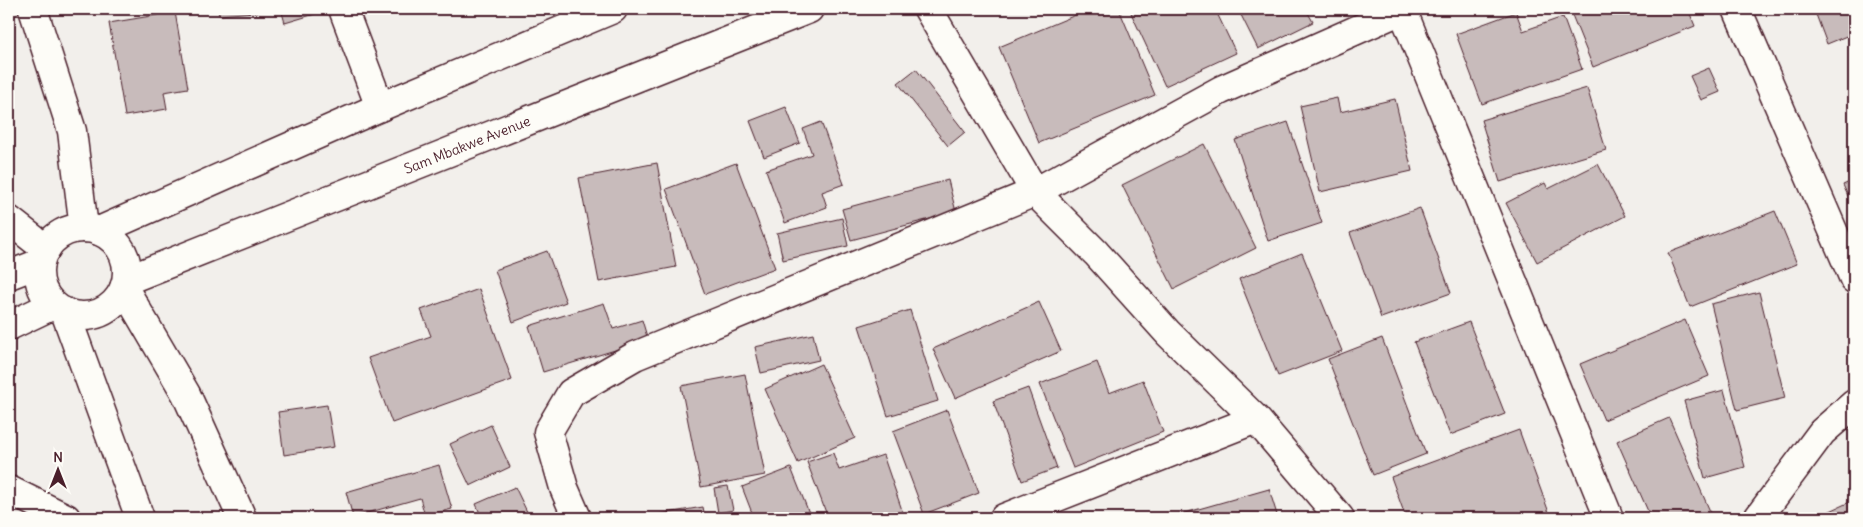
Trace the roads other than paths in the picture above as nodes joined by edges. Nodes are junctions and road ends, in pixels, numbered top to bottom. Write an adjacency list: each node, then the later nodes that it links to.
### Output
1 (33, 9): 11 (street)
2 (343, 9): 8 (street)
3 (613, 9): 8 (street)
4 (809, 9): 15 (street, Sam Mbakwe Avenue)
5 (928, 9): 9 (street)
6 (1403, 9): 9 (street); 27 (street)
7 (1737, 9): 14 (street)
8 (380, 107): 11 (street)
9 (1036, 192): 19 (street); 24 (street)
10 (9, 220): 12 (street)
11 (92, 230): 12 (street); 15 (street)
12 (42, 256): 13 (street); 16 (street)
13 (9, 275)
14 (1854, 279)
15 (125, 284): 16 (street); 23 (street)
16 (59, 308): 17 (street); 22 (street)
17 (9, 326)
18 (1854, 404): 28 (street)
19 (1256, 419): 25 (street); 26 (street)
20 (9, 490): 21 (street)
21 (66, 518)
22 (140, 518)
23 (242, 518)
24 (577, 518)
25 (1004, 518)
26 (1340, 518)
27 (1609, 518)
28 (1758, 518)

